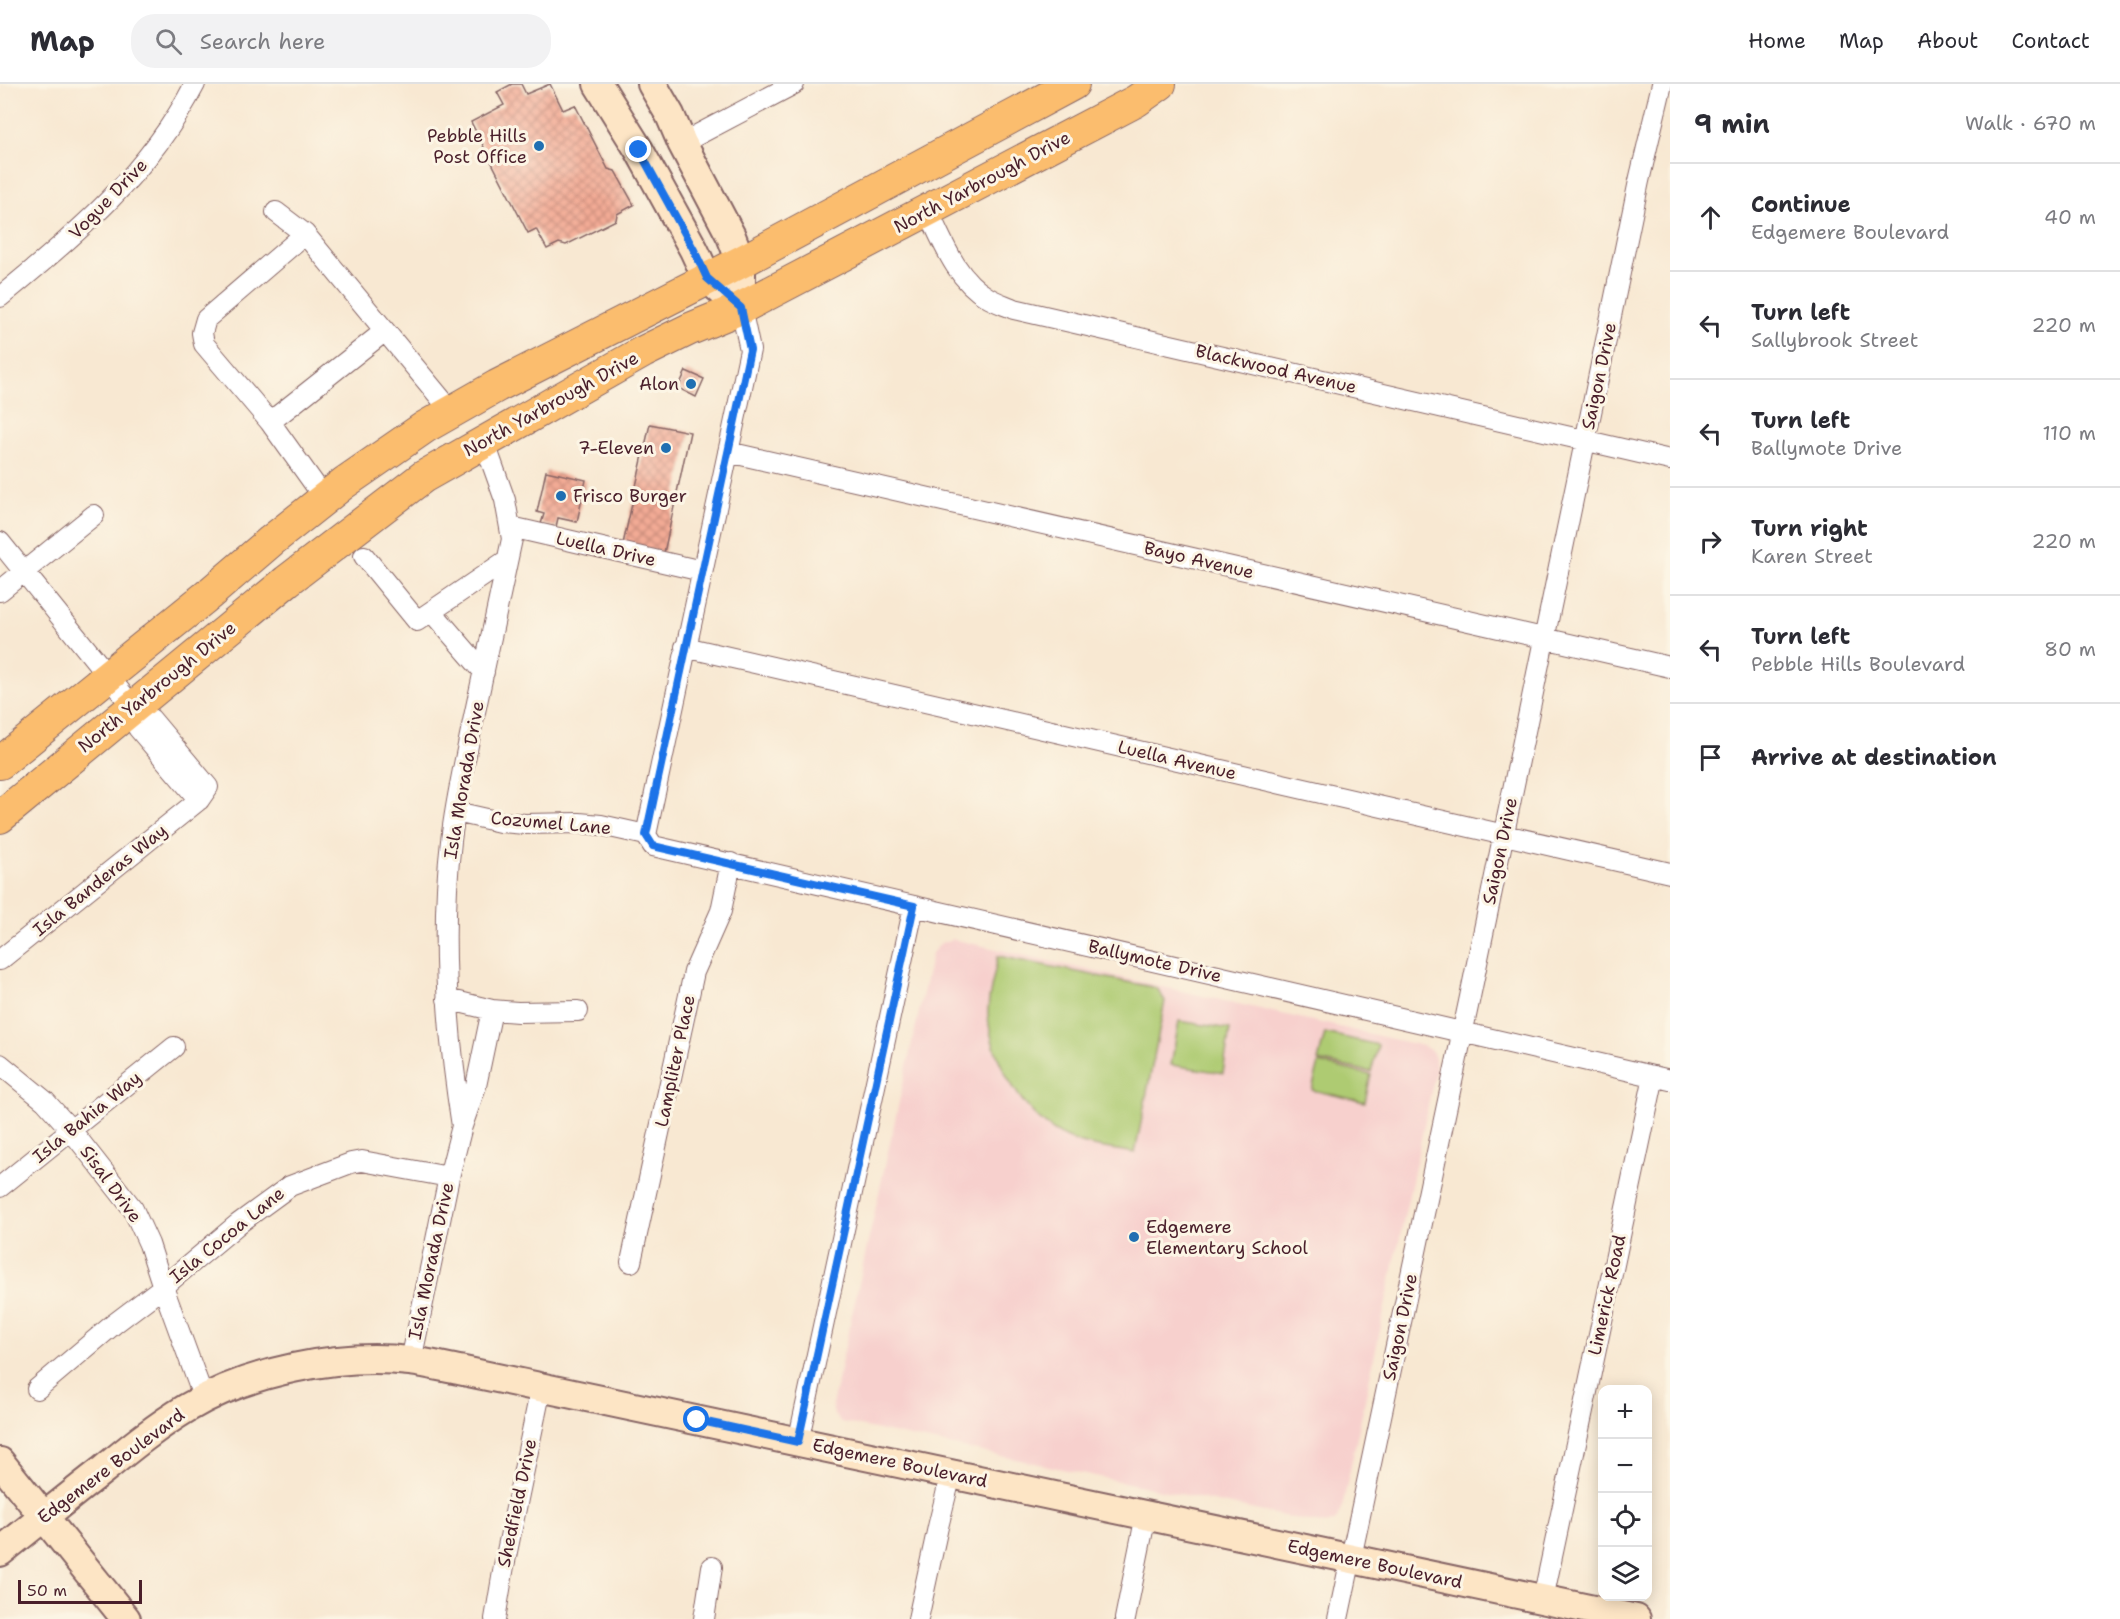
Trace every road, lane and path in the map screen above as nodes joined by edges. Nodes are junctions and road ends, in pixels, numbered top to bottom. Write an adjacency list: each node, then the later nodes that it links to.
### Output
1 (195, 84): 14 (street, Vogue Drive)
2 (598, 84): 13 (main road)
3 (652, 84): 8 (main road)
4 (794, 84): 8 (street)
5 (1073, 84): 12 (main road, North Yarbrough Drive)
6 (1160, 84): 9 (main road, North Yarbrough Drive)
7 (1662, 84): 19 (street, Saigon Drive)
8 (682, 143): 12 (main road)
9 (928, 211): 15 (main road, North Yarbrough Drive); 19 (street, Blackwood Avenue)
10 (276, 212): 11 (street)
11 (305, 234): 16 (street); 18 (street)
12 (741, 262): 13 (main road, North Yarbrough Drive); 15 (main road)
13 (707, 278): 15 (main road); 17 (main road, North Yarbrough Drive)
14 (0, 297)
15 (741, 308): 20 (main road, North Yarbrough Drive); 21 (street)
16 (385, 331): 17 (street); 18 (street)
17 (452, 412): 23 (main road, North Yarbrough Drive)
18 (270, 422): 23 (street)
19 (1586, 440): 22 (street, Blackwood Avenue); 33 (street, Saigon Drive)
20 (484, 441): 25 (street, Isla Morada Drive); 38 (main road, North Yarbrough Drive)
21 (728, 452): 29 (street); 33 (street, Bayo Avenue)
22 (1670, 460)
23 (325, 499): 37 (main road, North Yarbrough Drive)
24 (94, 515): 30 (street)
25 (511, 527): 28 (street, Isla Morada Drive); 29 (street, Luella Drive)
26 (0, 542): 30 (street)
27 (364, 556): 32 (street)
28 (507, 560): 32 (street); 36 (street, Isla Morada Drive)
29 (702, 571): 34 (street)
30 (24, 572): 31 (street); 37 (street)
31 (0, 591)
32 (432, 612): 36 (street)
33 (1544, 639): 35 (street, Bayo Avenue); 42 (street, Saigon Drive)
34 (685, 647): 42 (street, Luella Avenue); 43 (street)
35 (1670, 667)
36 (484, 672): 40 (street, Isla Morada Drive)
37 (108, 676): 38 (street); 39 (main road, North Yarbrough Drive)
38 (133, 707): 41 (main road, North Yarbrough Drive); 47 (street, Isla Banderas Way)
39 (0, 763)
40 (456, 812): 43 (street, Cozumel Lane); 48 (street, Isla Morada Drive)
41 (0, 817)
42 (1503, 834): 45 (street, Luella Avenue); 51 (street, Saigon Drive)
43 (646, 835): 44 (street, Ballymote Drive)
44 (731, 863): 46 (street, Ballymote Drive); 59 (street, Lampliter Place)
45 (1670, 873)
46 (914, 906): 51 (street, Ballymote Drive); 65 (street)
47 (0, 960)
48 (447, 999): 49 (street); 55 (street, Isla Morada Drive)
49 (492, 1010): 50 (street); 55 (street, Isla Morada Drive)
50 (578, 1011)
51 (1462, 1032): 54 (street, Ballymote Drive); 71 (street, Saigon Drive)
52 (174, 1047): 56 (street, Isla Bahia Way)
53 (0, 1064): 56 (street, Sisal Drive)
54 (1662, 1078): 73 (street, Limerick Road)
55 (462, 1126): 57 (street, Isla Morada Drive)
56 (71, 1130): 58 (street, Isla Bahia Way); 60 (street, Sisal Drive)
57 (449, 1177): 60 (street, Isla Cocoa Lane); 61 (street, Isla Morada Drive)
58 (0, 1187)
59 (631, 1262)
60 (163, 1287): 63 (street, Isla Cocoa Lane); 64 (street, Sisal Drive)
61 (411, 1361): 62 (main road, Edgemere Boulevard); 64 (main road, Edgemere Boulevard)
62 (541, 1388): 65 (main road, Edgemere Boulevard); 75 (street, Shedfield Drive)
63 (37, 1389)
64 (204, 1399): 69 (main road, Edgemere Boulevard)
65 (798, 1442): 67 (main road, Edgemere Boulevard)
66 (0, 1462): 69 (main road)
67 (951, 1474): 68 (main road, Edgemere Boulevard); 77 (street)
68 (1146, 1515): 71 (main road, Edgemere Boulevard); 78 (street)
69 (44, 1517): 70 (main road, Edgemere Boulevard); 74 (main road)
70 (0, 1552)
71 (1351, 1559): 73 (main road, Edgemere Boulevard); 79 (street, Saigon Drive)
72 (712, 1568): 76 (street)
73 (1541, 1609): 80 (main road, Edgemere Boulevard)
74 (126, 1619)
75 (495, 1619)
76 (704, 1619)
77 (918, 1619)
78 (1125, 1619)
79 (1338, 1619)
80 (1636, 1619)

